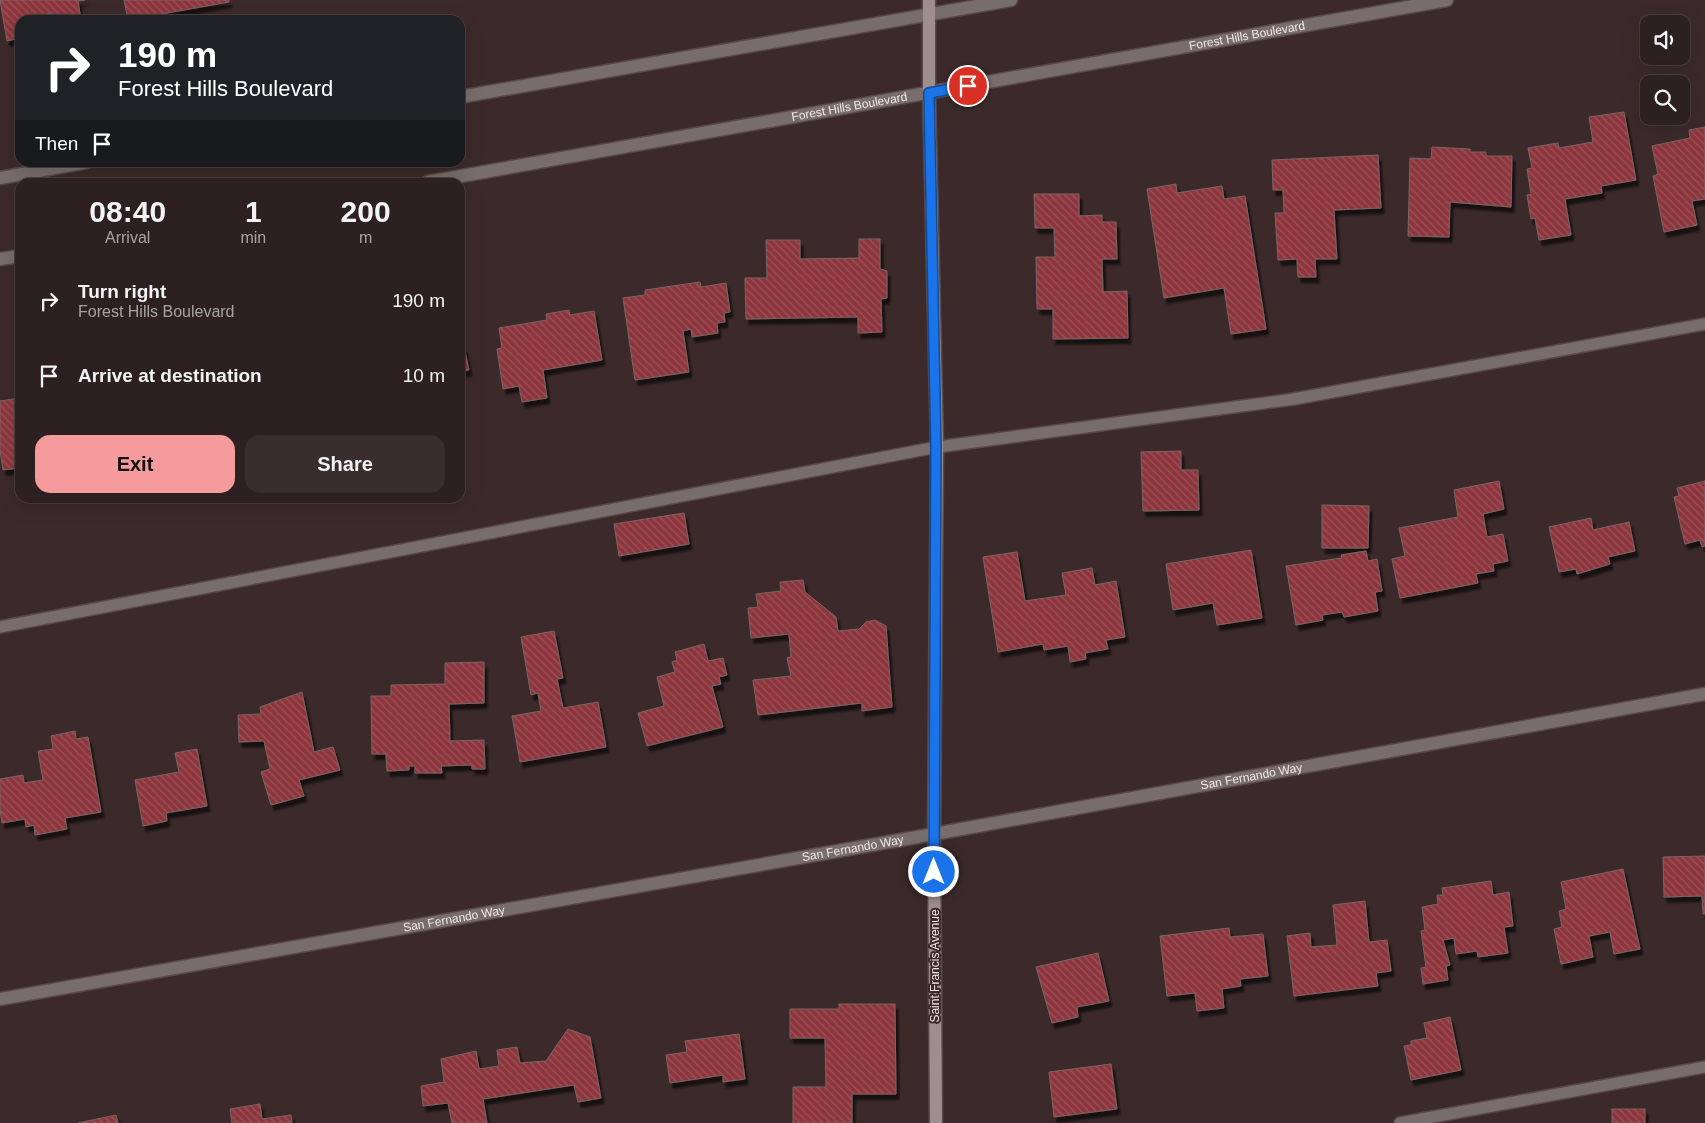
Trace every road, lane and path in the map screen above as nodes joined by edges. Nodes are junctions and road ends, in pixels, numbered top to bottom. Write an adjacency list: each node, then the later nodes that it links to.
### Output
1 (929, 0): 4 (street, Saint Francis Avenue)
2 (1011, 0): 4 (street)
3 (1447, 0): 5 (street, Forest Hills Boulevard)
4 (930, 15): 5 (street, Saint Francis Avenue); 6 (street)
5 (929, 93): 9 (street, Forest Hills Boulevard); 13 (street, Saint Francis Avenue)
6 (465, 96)
7 (60, 167): 8 (street)
8 (0, 178)
9 (451, 178)
10 (15, 257): 11 (street)
11 (0, 259)
12 (1705, 324): 13 (lane)
13 (936, 447): 14 (lane); 16 (street, Saint Francis Avenue)
14 (0, 627)
15 (1705, 694): 16 (street, San Fernando Way)
16 (934, 834): 17 (street, San Fernando Way); 19 (street, Saint Francis Avenue)
17 (0, 999)
18 (1705, 1067): 20 (lane)
19 (936, 1123)
20 (1400, 1123)

